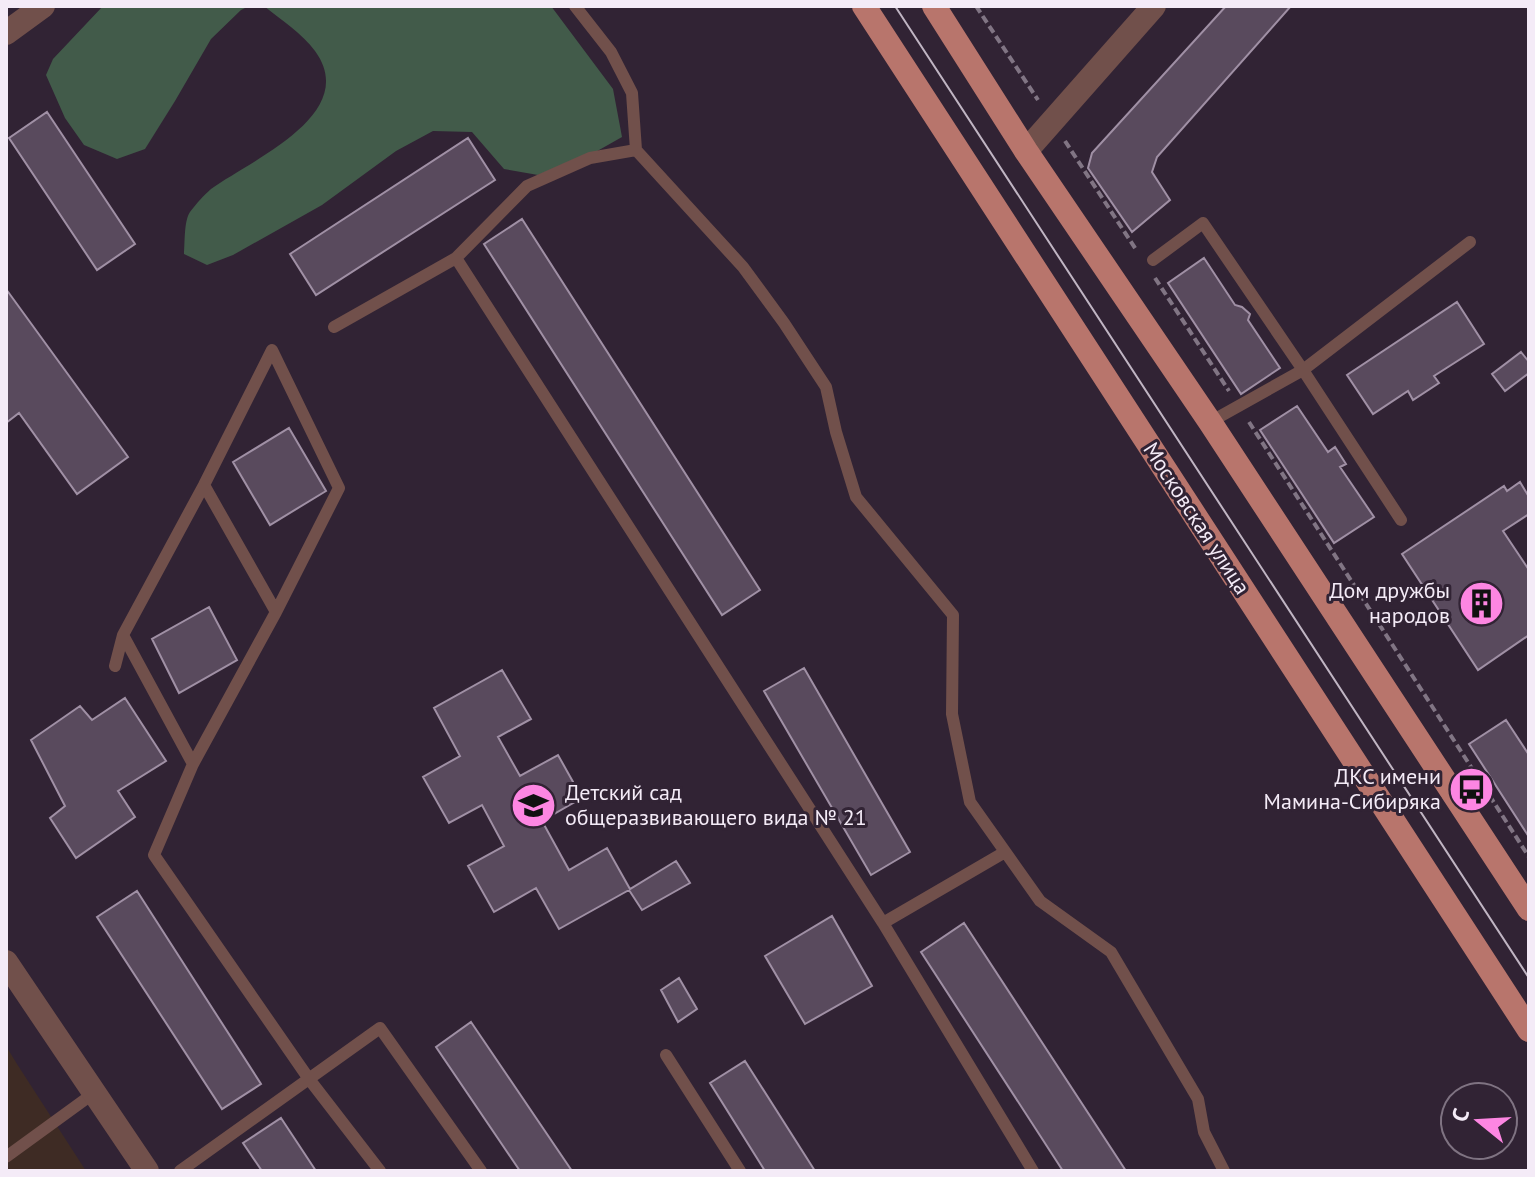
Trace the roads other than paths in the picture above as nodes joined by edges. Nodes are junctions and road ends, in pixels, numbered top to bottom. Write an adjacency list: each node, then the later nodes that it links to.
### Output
1 (43, 6): 6 (street)
2 (575, 6): 7 (lane)
3 (864, 6): 25 (main road, Московская улица)
4 (934, 6): 8 (main road)
5 (1154, 6): 8 (street)
6 (6, 33)
7 (636, 150): 10 (lane); 21 (lane)
8 (1026, 151): 14 (main road)
9 (1470, 242): 13 (lane)
10 (456, 258): 12 (lane); 23 (lane)
11 (1153, 260): 13 (lane)
12 (334, 327)
13 (1303, 370): 14 (lane); 16 (lane)
14 (1210, 422): 22 (main road)
15 (204, 485): 17 (lane); 17 (lane); 18 (lane)
16 (1401, 520)
17 (276, 612): 20 (lane)
18 (123, 635): 19 (lane); 20 (lane)
19 (115, 666)
20 (193, 764): 27 (lane)
21 (1005, 852): 23 (lane); 36 (lane)
22 (1529, 909)
23 (883, 923): 35 (lane)
24 (6, 962): 28 (street)
25 (1529, 1030)
26 (666, 1055): 34 (lane)
27 (309, 1079): 31 (lane); 32 (lane); 33 (lane)
28 (94, 1093): 29 (lane); 30 (street)
29 (6, 1157)
30 (147, 1171)
31 (180, 1171)
32 (380, 1171)
33 (481, 1171)
34 (740, 1171)
35 (1033, 1171)
36 (1224, 1171)

